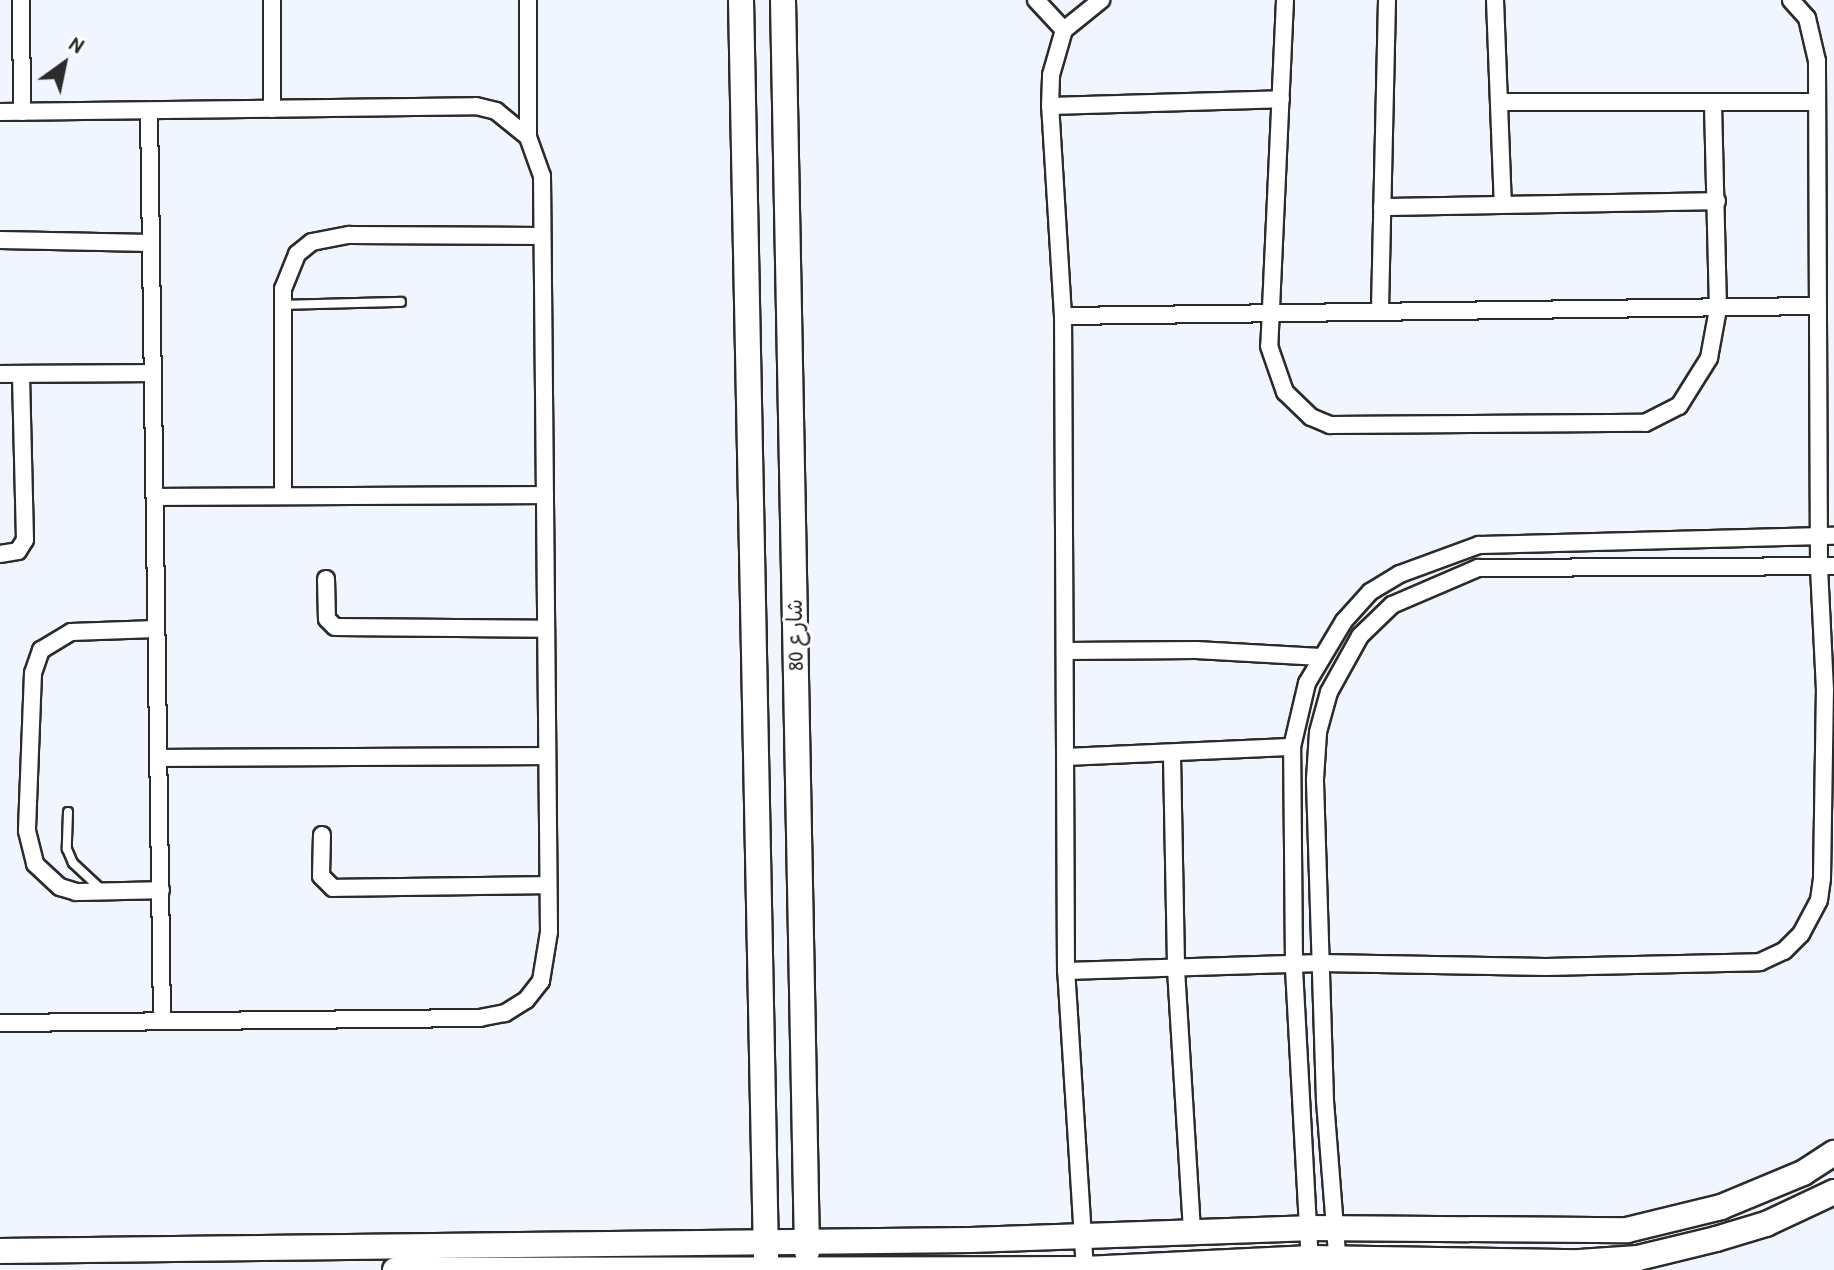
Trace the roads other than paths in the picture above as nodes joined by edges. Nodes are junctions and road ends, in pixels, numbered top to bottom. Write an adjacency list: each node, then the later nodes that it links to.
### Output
1 (21, 0): 21 (street)
2 (272, 0): 18 (street)
3 (528, 0): 22 (street)
4 (741, 0): 75 (street, شارع 80)
5 (783, 0): 74 (street, شارع 80)
6 (1036, 0): 12 (street)
7 (1101, 0): 12 (street)
8 (1285, 0): 13 (street)
9 (1387, 0): 26 (street)
10 (1495, 0): 14 (street)
11 (1791, 0): 16 (street)
12 (1064, 30): 17 (street)
13 (1281, 99): 17 (street); 35 (street)
14 (1499, 102): 15 (street); 25 (street)
15 (1713, 102): 16 (street); 24 (street)
16 (1817, 102): 23 (street)
17 (1050, 106): 36 (street)
18 (272, 109): 19 (street); 22 (street)
19 (149, 111): 21 (street); 29 (street)
20 (0, 112): 21 (street)
21 (22, 112)
22 (528, 137): 27 (street)
23 (1826, 193): 32 (street)
24 (1717, 201): 25 (street); 34 (street)
25 (1503, 204): 26 (street)
26 (1382, 207): 33 (street)
27 (542, 236): 31 (street); 41 (street)
28 (0, 240): 29 (street)
29 (151, 243): 37 (street)
30 (401, 302): 31 (lane)
31 (283, 305): 42 (street)
32 (1818, 306): 34 (street); 40 (street)
33 (1380, 309): 34 (street); 35 (street)
34 (1718, 309): 35 (street)
35 (1270, 313): 36 (street)
36 (1063, 316): 50 (street)
37 (153, 373): 39 (street); 43 (street)
38 (0, 374): 39 (street)
39 (21, 374): 45 (street)
40 (1826, 416): 44 (street)
41 (545, 495): 42 (street); 49 (street)
42 (283, 496): 43 (street)
43 (156, 497): 48 (street)
44 (1826, 536): 46 (street); 51 (street)
45 (0, 554)
46 (1826, 566): 62 (street); 62 (street)
47 (326, 579): 49 (street)
48 (156, 629): 56 (street); 61 (street)
49 (546, 629): 53 (street)
50 (1066, 651): 51 (street); 55 (street)
51 (1321, 657): 52 (street)
52 (1292, 747): 54 (street); 63 (street)
53 (547, 756): 56 (street); 59 (street)
54 (1172, 756): 55 (street); 64 (street)
55 (1068, 757): 65 (street)
56 (160, 758): 60 (street)
57 (68, 812): 61 (lane)
58 (322, 835): 59 (street)
59 (548, 885): 66 (street)
60 (161, 890): 61 (street); 66 (street)
61 (108, 891)
62 (1321, 963): 63 (street); 71 (street)
63 (1294, 964): 64 (street); 70 (street)
64 (1176, 969): 65 (street); 72 (street)
65 (1066, 971): 73 (street)
66 (162, 1021): 67 (street)
67 (0, 1023)
68 (1834, 1153): 71 (street)
69 (1834, 1192): 78 (street)
70 (1307, 1228): 71 (street); 72 (street); 77 (street)
71 (1335, 1228): 78 (street)
72 (1192, 1230): 73 (street)
73 (1080, 1237): 74 (street); 81 (street)
74 (807, 1238): 75 (street); 80 (street, شارع 80)
75 (765, 1241): 76 (street); 83 (street, شارع 80)
76 (0, 1251)
77 (1310, 1264): 78 (street); 81 (street)
78 (1338, 1264)
79 (566, 1268): 82 (street); 83 (street)
80 (806, 1269): 81 (street); 83 (street)
81 (1085, 1269)
82 (395, 1270)
83 (766, 1270)

